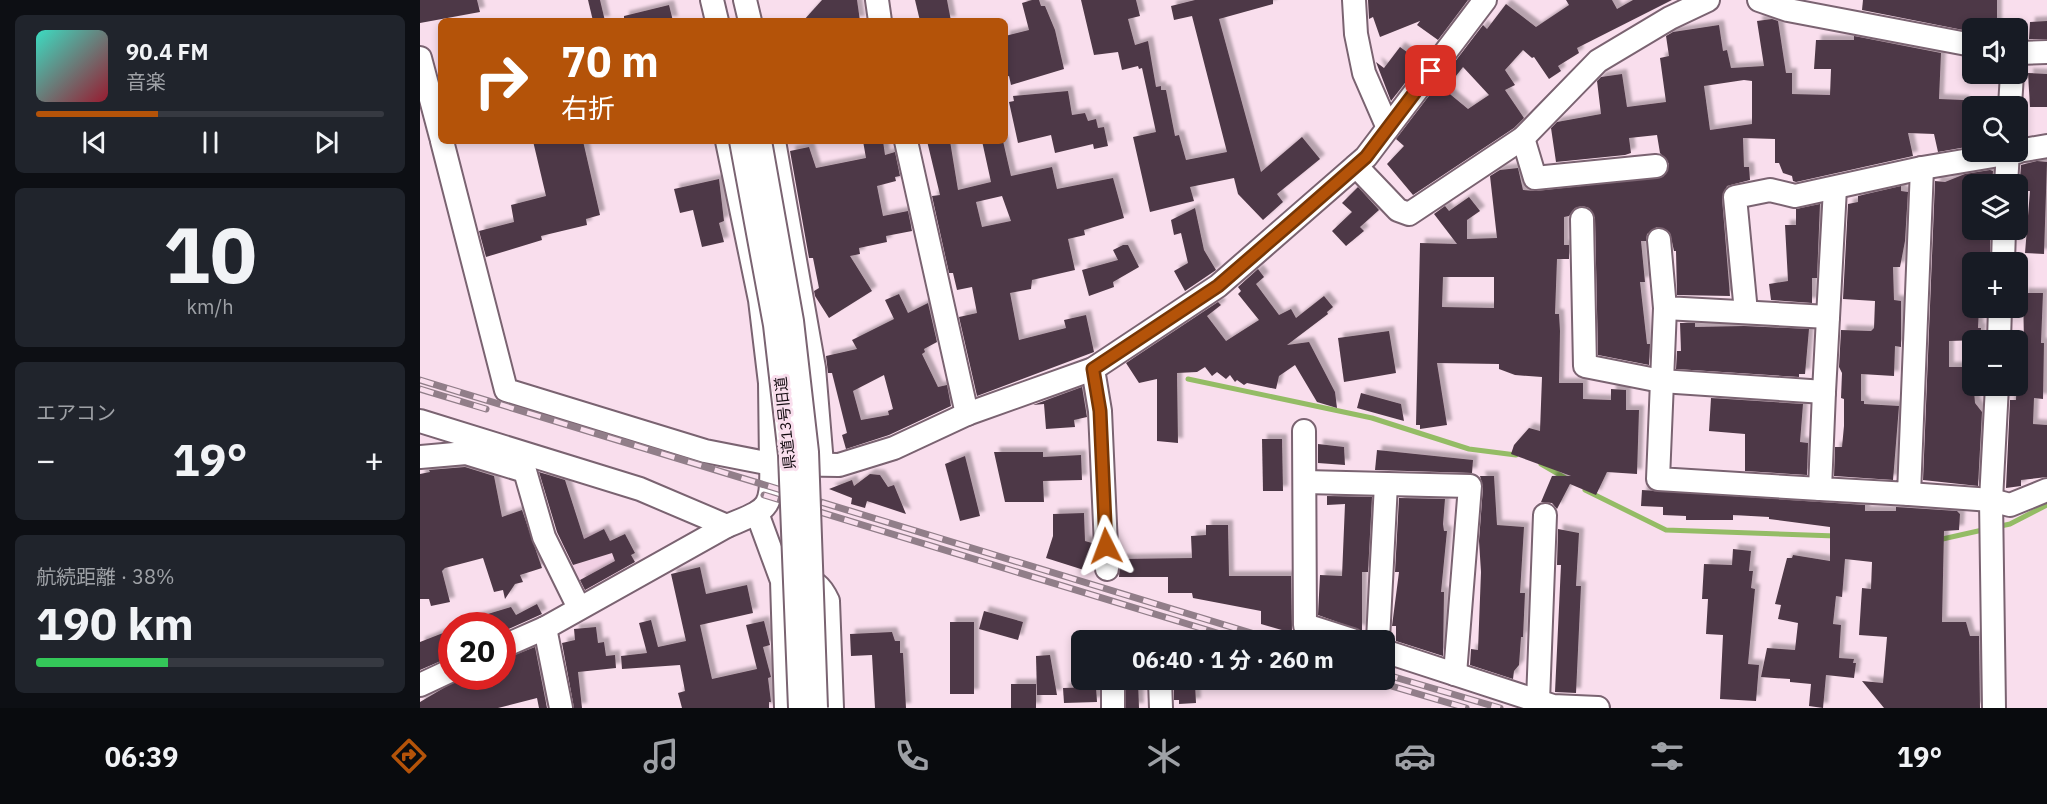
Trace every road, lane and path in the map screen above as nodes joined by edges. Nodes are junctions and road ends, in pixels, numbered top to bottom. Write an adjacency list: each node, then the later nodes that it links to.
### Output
1 (698, 0): 10 (street)
2 (712, 0): 11 (street)
3 (731, 0): 12 (street)
4 (746, 0): 13 (street)
5 (877, 0): 14 (street)
6 (1354, 0): 20 (street)
7 (1485, 0): 20 (street)
8 (1708, 0): 22 (street)
9 (1759, 0): 15 (street)
10 (701, 18)
11 (716, 18)
12 (734, 18)
13 (749, 18)
14 (880, 18)
15 (1962, 43)
16 (2028, 52): 17 (street)
17 (2047, 52)
18 (420, 58): 19 (street)
19 (425, 94): 21 (street)
20 (1388, 128): 32 (street)
21 (438, 131)
22 (1523, 138): 32 (street); 33 (street)
23 (442, 144): 49 (street)
24 (728, 144): 49 (street)
25 (742, 144): 76 (street, 県道13号旧道, bridge)
26 (761, 144): 77 (street, 県道13号旧道, bridge)
27 (775, 144): 50 (street)
28 (907, 144): 45 (street)
29 (2047, 146): 30 (street)
30 (2028, 149)
31 (1962, 161): 34 (street)
32 (1356, 166): 41 (street)
33 (1656, 166)
34 (1922, 168): 35 (street); 55 (street)
35 (1834, 188): 39 (street); 40 (street)
36 (1582, 219): 42 (street)
37 (1659, 240): 38 (street)
38 (1665, 308): 39 (street); 42 (street)
39 (1746, 312): 40 (street)
40 (1828, 317): 43 (street)
41 (1093, 369): 45 (street); 60 (street)
42 (1661, 381): 43 (street); 53 (street)
43 (1824, 392): 53 (street)
44 (1996, 396): 56 (street)
45 (967, 414): 50 (street)
46 (420, 421): 59 (street)
47 (1304, 431): 51 (street)
48 (420, 457): 62 (street)
49 (771, 464): 50 (street); 57 (street)
50 (822, 464)
51 (1305, 482): 52 (street); 64 (street)
52 (1386, 484): 65 (street); 68 (street)
53 (1820, 489): 55 (street)
54 (2047, 490): 56 (street)
55 (1909, 494): 56 (street)
56 (1991, 500): 82 (street)
57 (757, 513): 59 (street); 61 (street)
58 (1545, 516): 73 (street)
59 (727, 526): 62 (street)
60 (1107, 569)
61 (782, 580): 75 (street); 78 (street)
62 (579, 608): 63 (street)
63 (545, 628): 66 (street); 74 (street)
64 (1321, 630)
65 (1379, 630)
66 (516, 641)
67 (1395, 655): 68 (street)
68 (1455, 674): 73 (street)
69 (438, 677): 70 (street)
70 (420, 685)
71 (1113, 690): 79 (street)
72 (1160, 690): 80 (street)
73 (1538, 701): 81 (street)
74 (561, 708)
75 (786, 708)
76 (800, 708)
77 (816, 708)
78 (832, 708)
79 (1113, 708)
80 (1161, 708)
81 (1598, 708)
82 (1994, 708)

